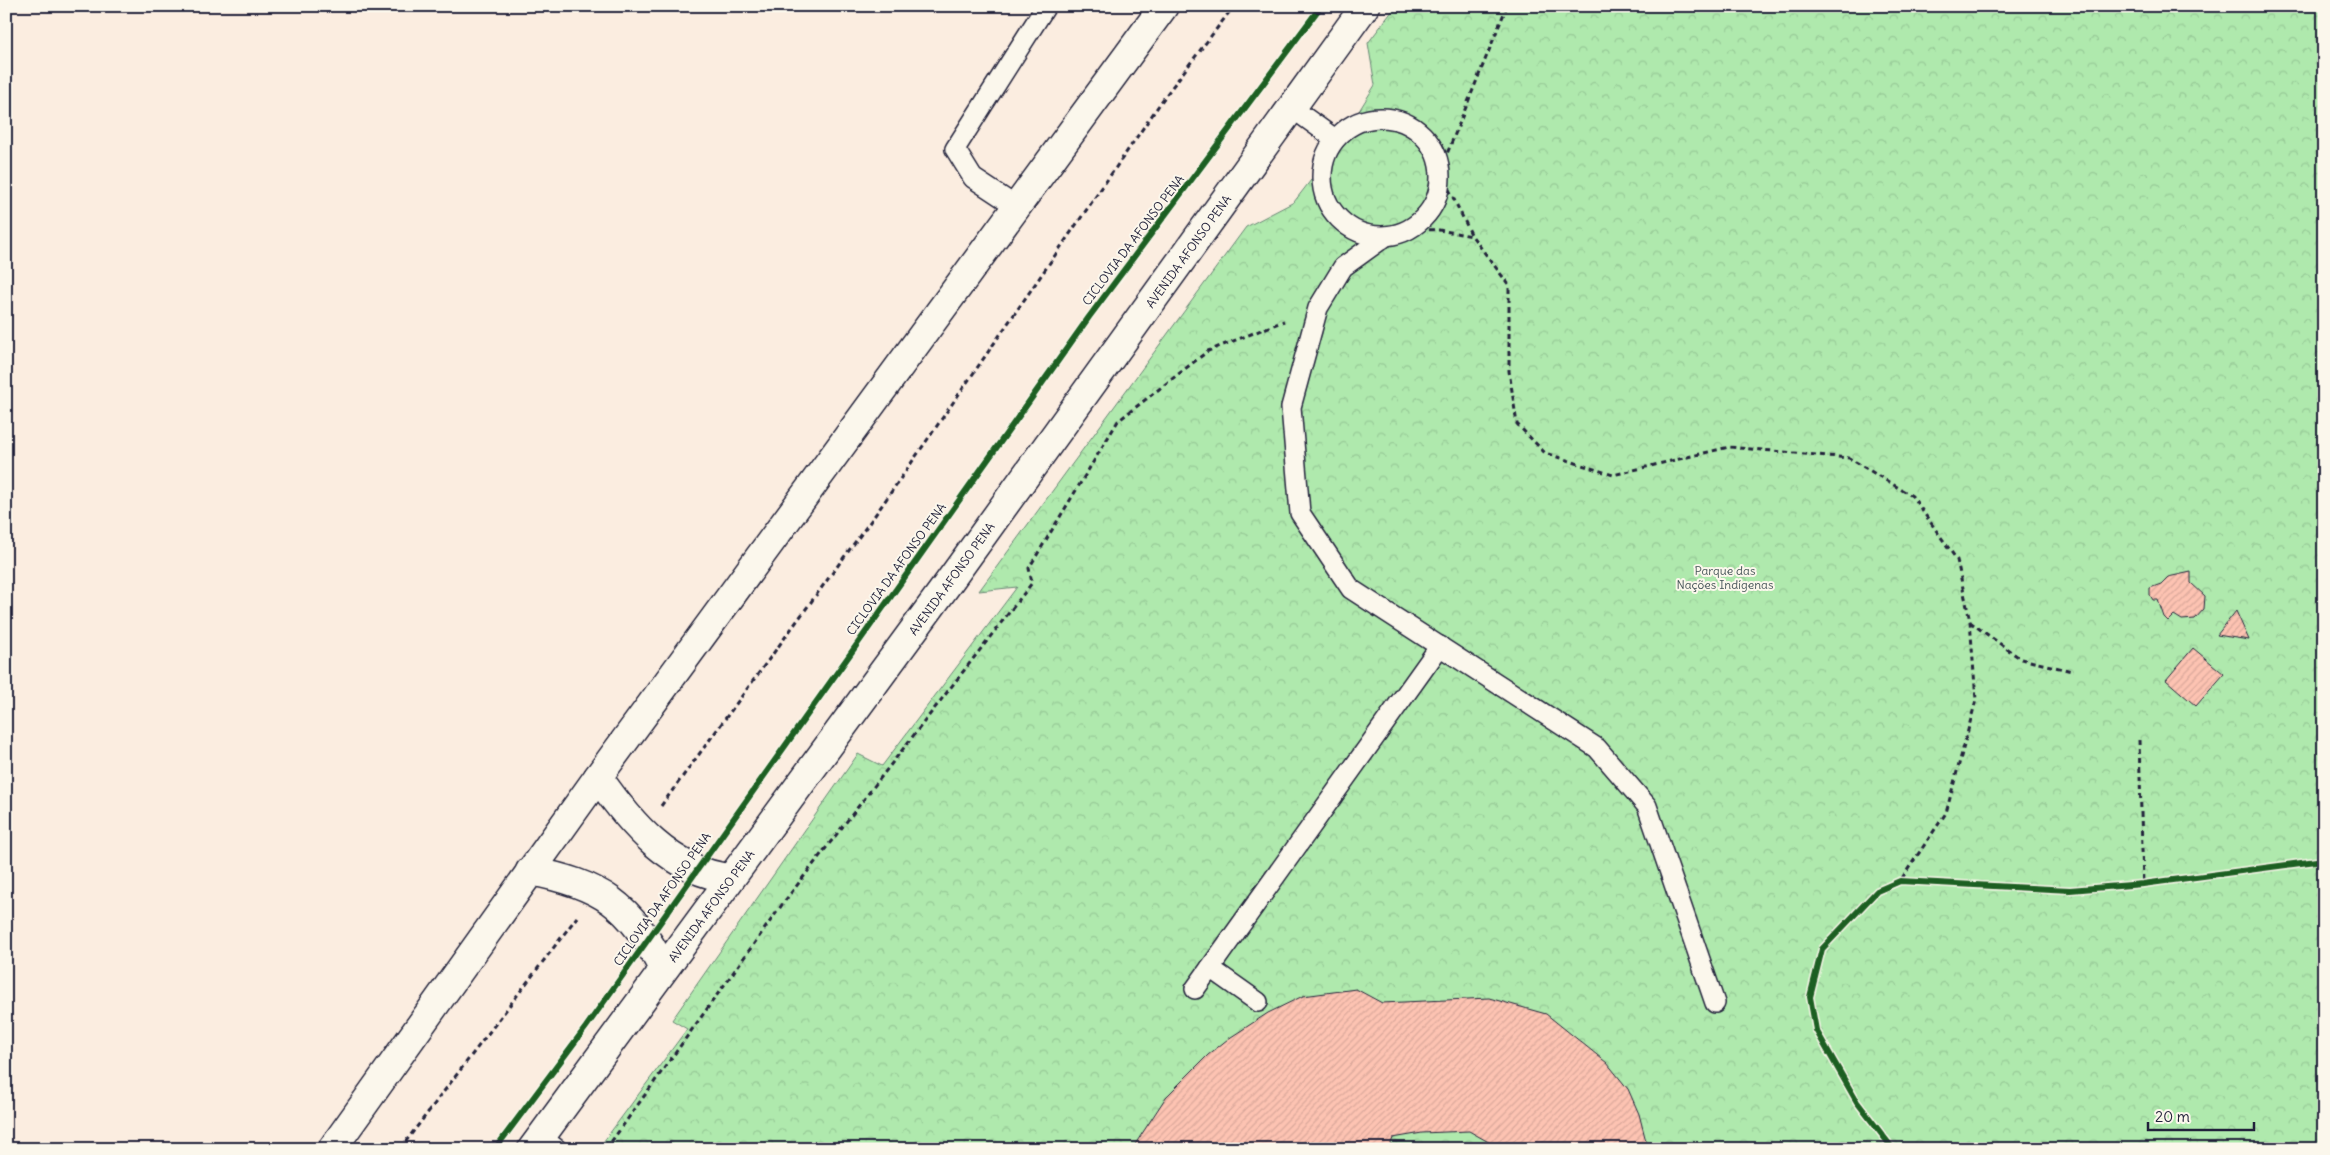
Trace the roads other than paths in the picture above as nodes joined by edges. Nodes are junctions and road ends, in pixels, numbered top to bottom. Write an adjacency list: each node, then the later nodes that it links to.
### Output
1 (1046, 6): 6 (lane)
2 (1164, 6): 6 (main road)
3 (1365, 6): 4 (main road, AVENIDA AFONSO PENA)
4 (1292, 108): 5 (lane); 11 (main road, AVENIDA AFONSO PENA)
5 (1334, 139): 7 (lane); 7 (lane)
6 (1016, 207): 9 (main road)
7 (1386, 236): 8 (lane)
8 (1440, 646): 12 (lane); 16 (lane)
9 (598, 777): 10 (main road); 11 (main road)
10 (530, 871): 13 (main road); 18 (main road)
11 (730, 878): 13 (main road, AVENIDA AFONSO PENA)
12 (1210, 968): 14 (lane); 15 (lane)
13 (663, 969): 17 (main road, AVENIDA AFONSO PENA)
14 (1194, 989)
15 (1258, 1002)
16 (1715, 1004)
17 (543, 1145)
18 (332, 1149)

